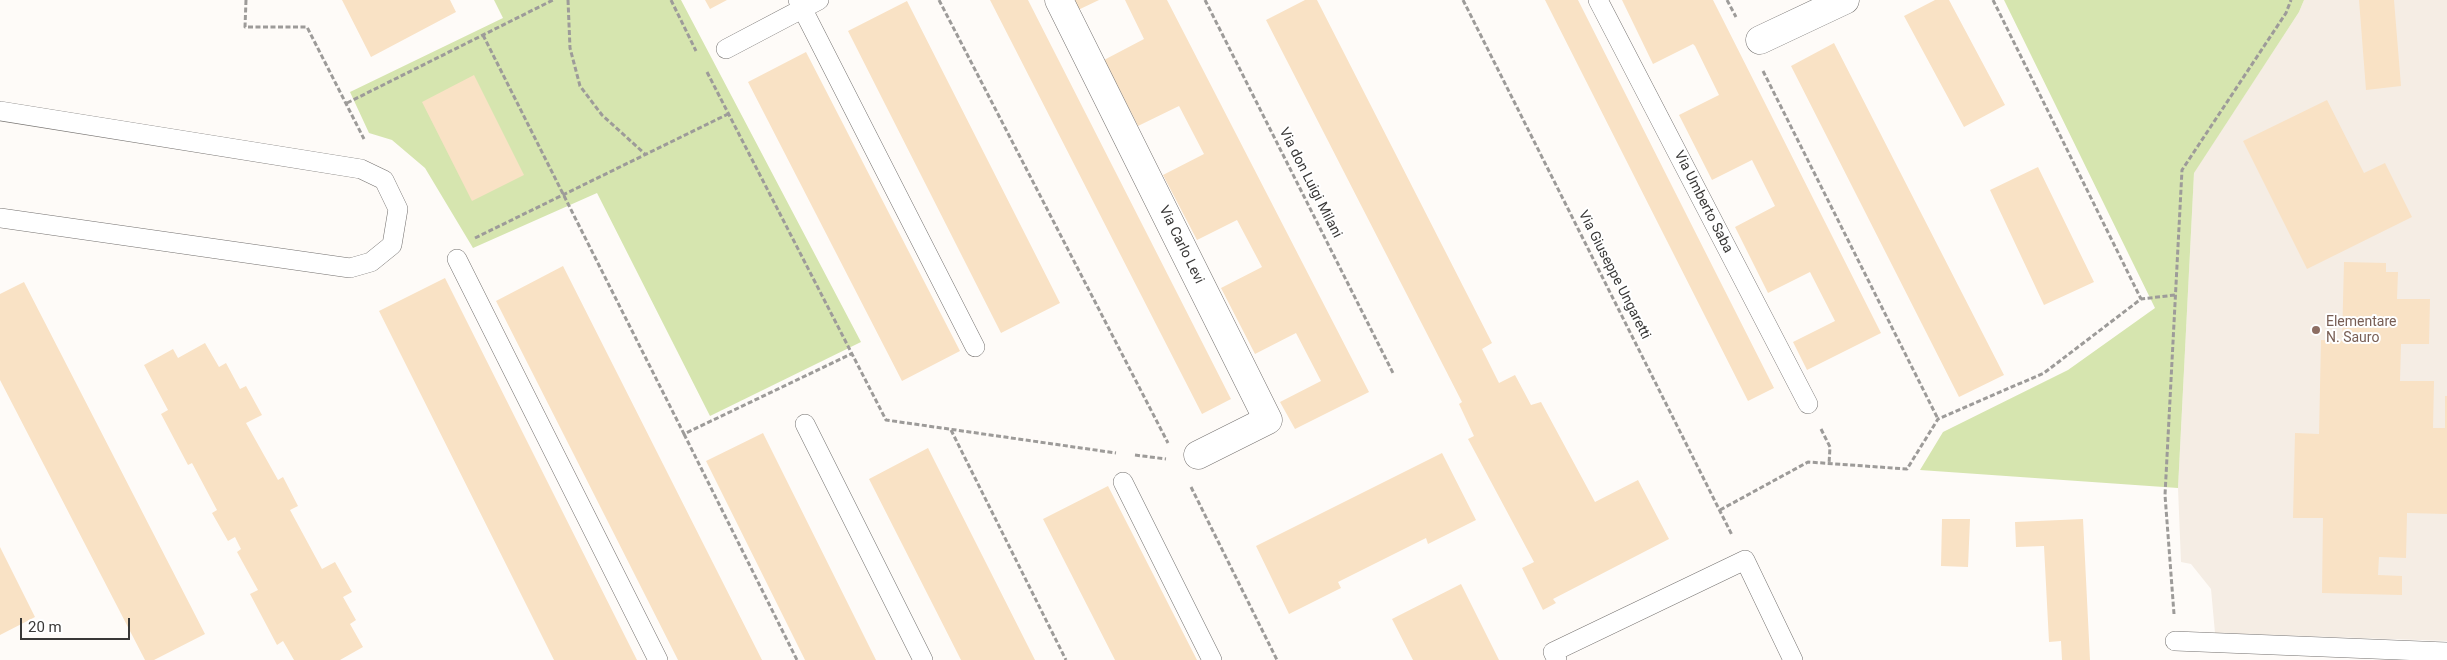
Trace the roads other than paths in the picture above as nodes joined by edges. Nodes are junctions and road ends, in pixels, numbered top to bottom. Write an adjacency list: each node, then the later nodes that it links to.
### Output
1 (1059, 0): 13 (street, Via Carlo Levi)
2 (1598, 0): 11 (lane, Via Umberto Saba)
3 (1845, 0): 6 (street)
4 (807, 3): 5 (lane); 10 (lane)
5 (726, 49)
6 (1759, 51)
7 (0, 111): 8 (lane)
8 (0, 218)
9 (454, 254): 17 (lane)
10 (975, 347)
11 (1808, 404)
12 (805, 424): 18 (lane)
13 (1192, 466)
14 (1123, 482): 19 (lane)
15 (2175, 642): 16 (lane)
16 (2447, 652)
17 (658, 660)
18 (923, 660)
19 (1212, 660)
20 (1557, 660): 21 (lane)
21 (1794, 660)

